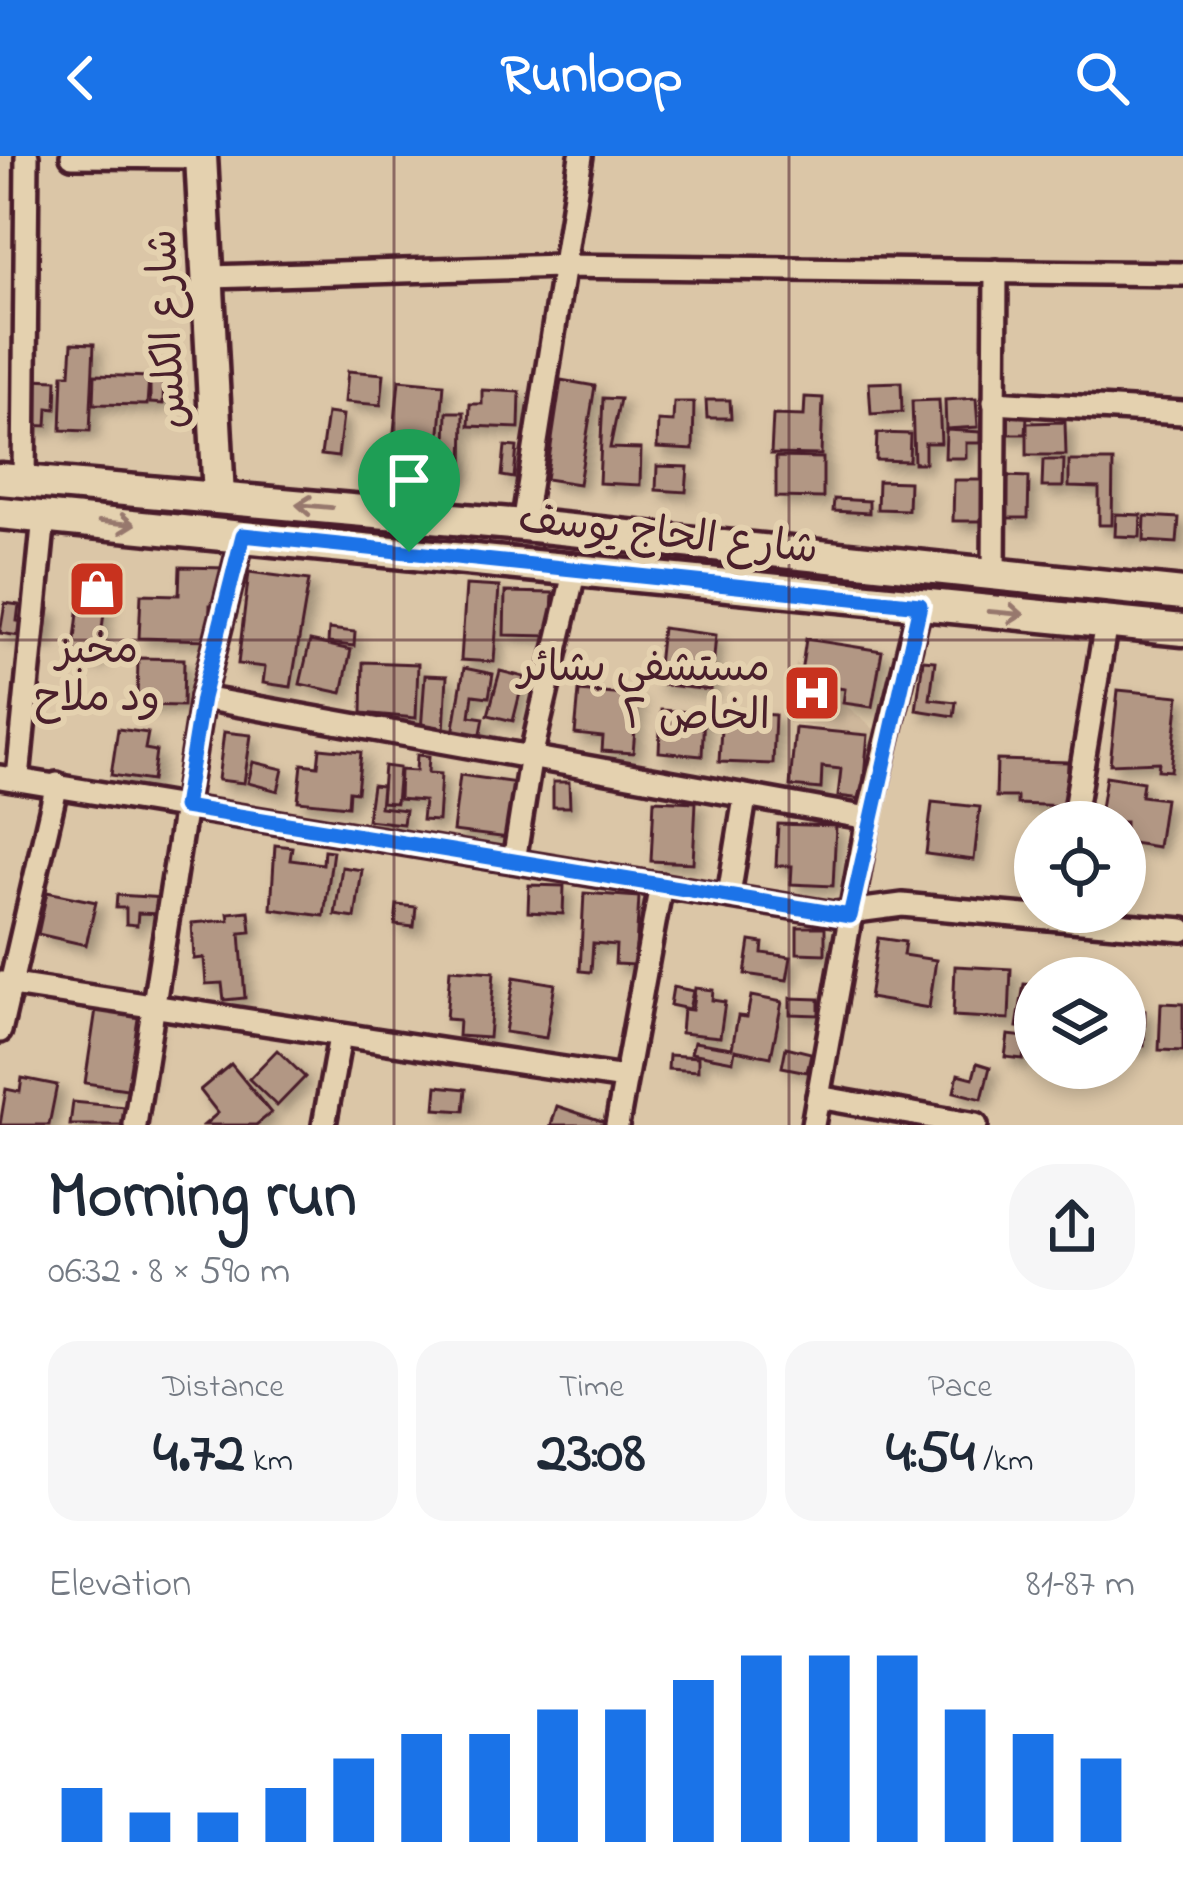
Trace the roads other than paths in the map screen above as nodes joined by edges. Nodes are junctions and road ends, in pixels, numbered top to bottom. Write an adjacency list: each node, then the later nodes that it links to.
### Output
1 (27, 156): 11 (street)
2 (72, 156): 4 (street)
3 (581, 156): 5 (street)
4 (201, 157): 8 (main road, شارع الكلس)
5 (560, 266): 6 (street); 8 (street); 15 (street)
6 (996, 271): 7 (street); 9 (street)
7 (1183, 274)
8 (210, 278): 12 (main road, شارع الكلس)
9 (994, 402): 10 (street); 18 (street)
10 (1183, 413)
11 (12, 480): 12 (main road, شارع الحاج يوسف)
12 (219, 497): 15 (main road, شارع الحاج يوسف, one-way to 12)
13 (0, 513): 14 (main road, شارع الحاج يوسف)
14 (44, 517): 16 (main road, شارع الحاج يوسف, one-way to 16); 25 (street)
15 (523, 525): 18 (main road, شارع الحاج يوسف)
16 (243, 535): 17 (main road, شارع الحاج يوسف); 23 (street)
17 (574, 569): 20 (main road, شارع الحاج يوسف); 24 (street)
18 (994, 575): 19 (main road, شارع الحاج يوسف)
19 (1183, 594)
20 (920, 605): 21 (main road, شارع الحاج يوسف, one-way to 21); 30 (street)
21 (1106, 623): 22 (main road, شارع الحاج يوسف); 28 (street)
22 (1183, 630)
23 (202, 698): 24 (street); 29 (street)
24 (530, 761): 27 (street); 31 (street)
25 (9, 778): 26 (street)
26 (57, 784): 29 (street); 38 (street)
27 (746, 798): 30 (street); 33 (street)
28 (1076, 801)
29 (184, 807): 31 (street); 39 (street)
30 (868, 818): 35 (street)
31 (514, 861): 32 (street)
32 (661, 885): 33 (street); 42 (street)
33 (729, 896): 35 (street)
34 (1014, 912): 35 (street)
35 (850, 916): 43 (street)
36 (1146, 926): 37 (street)
37 (1183, 930)
38 (5, 984): 39 (street); 40 (street)
39 (156, 1007): 41 (street); 44 (street)
40 (0, 1031)
41 (340, 1037): 42 (street); 45 (street)
42 (624, 1078): 46 (street)
43 (818, 1097): 47 (street); 48 (street)
44 (135, 1125)
45 (324, 1125)
46 (617, 1125)
47 (813, 1125)
48 (976, 1125)

